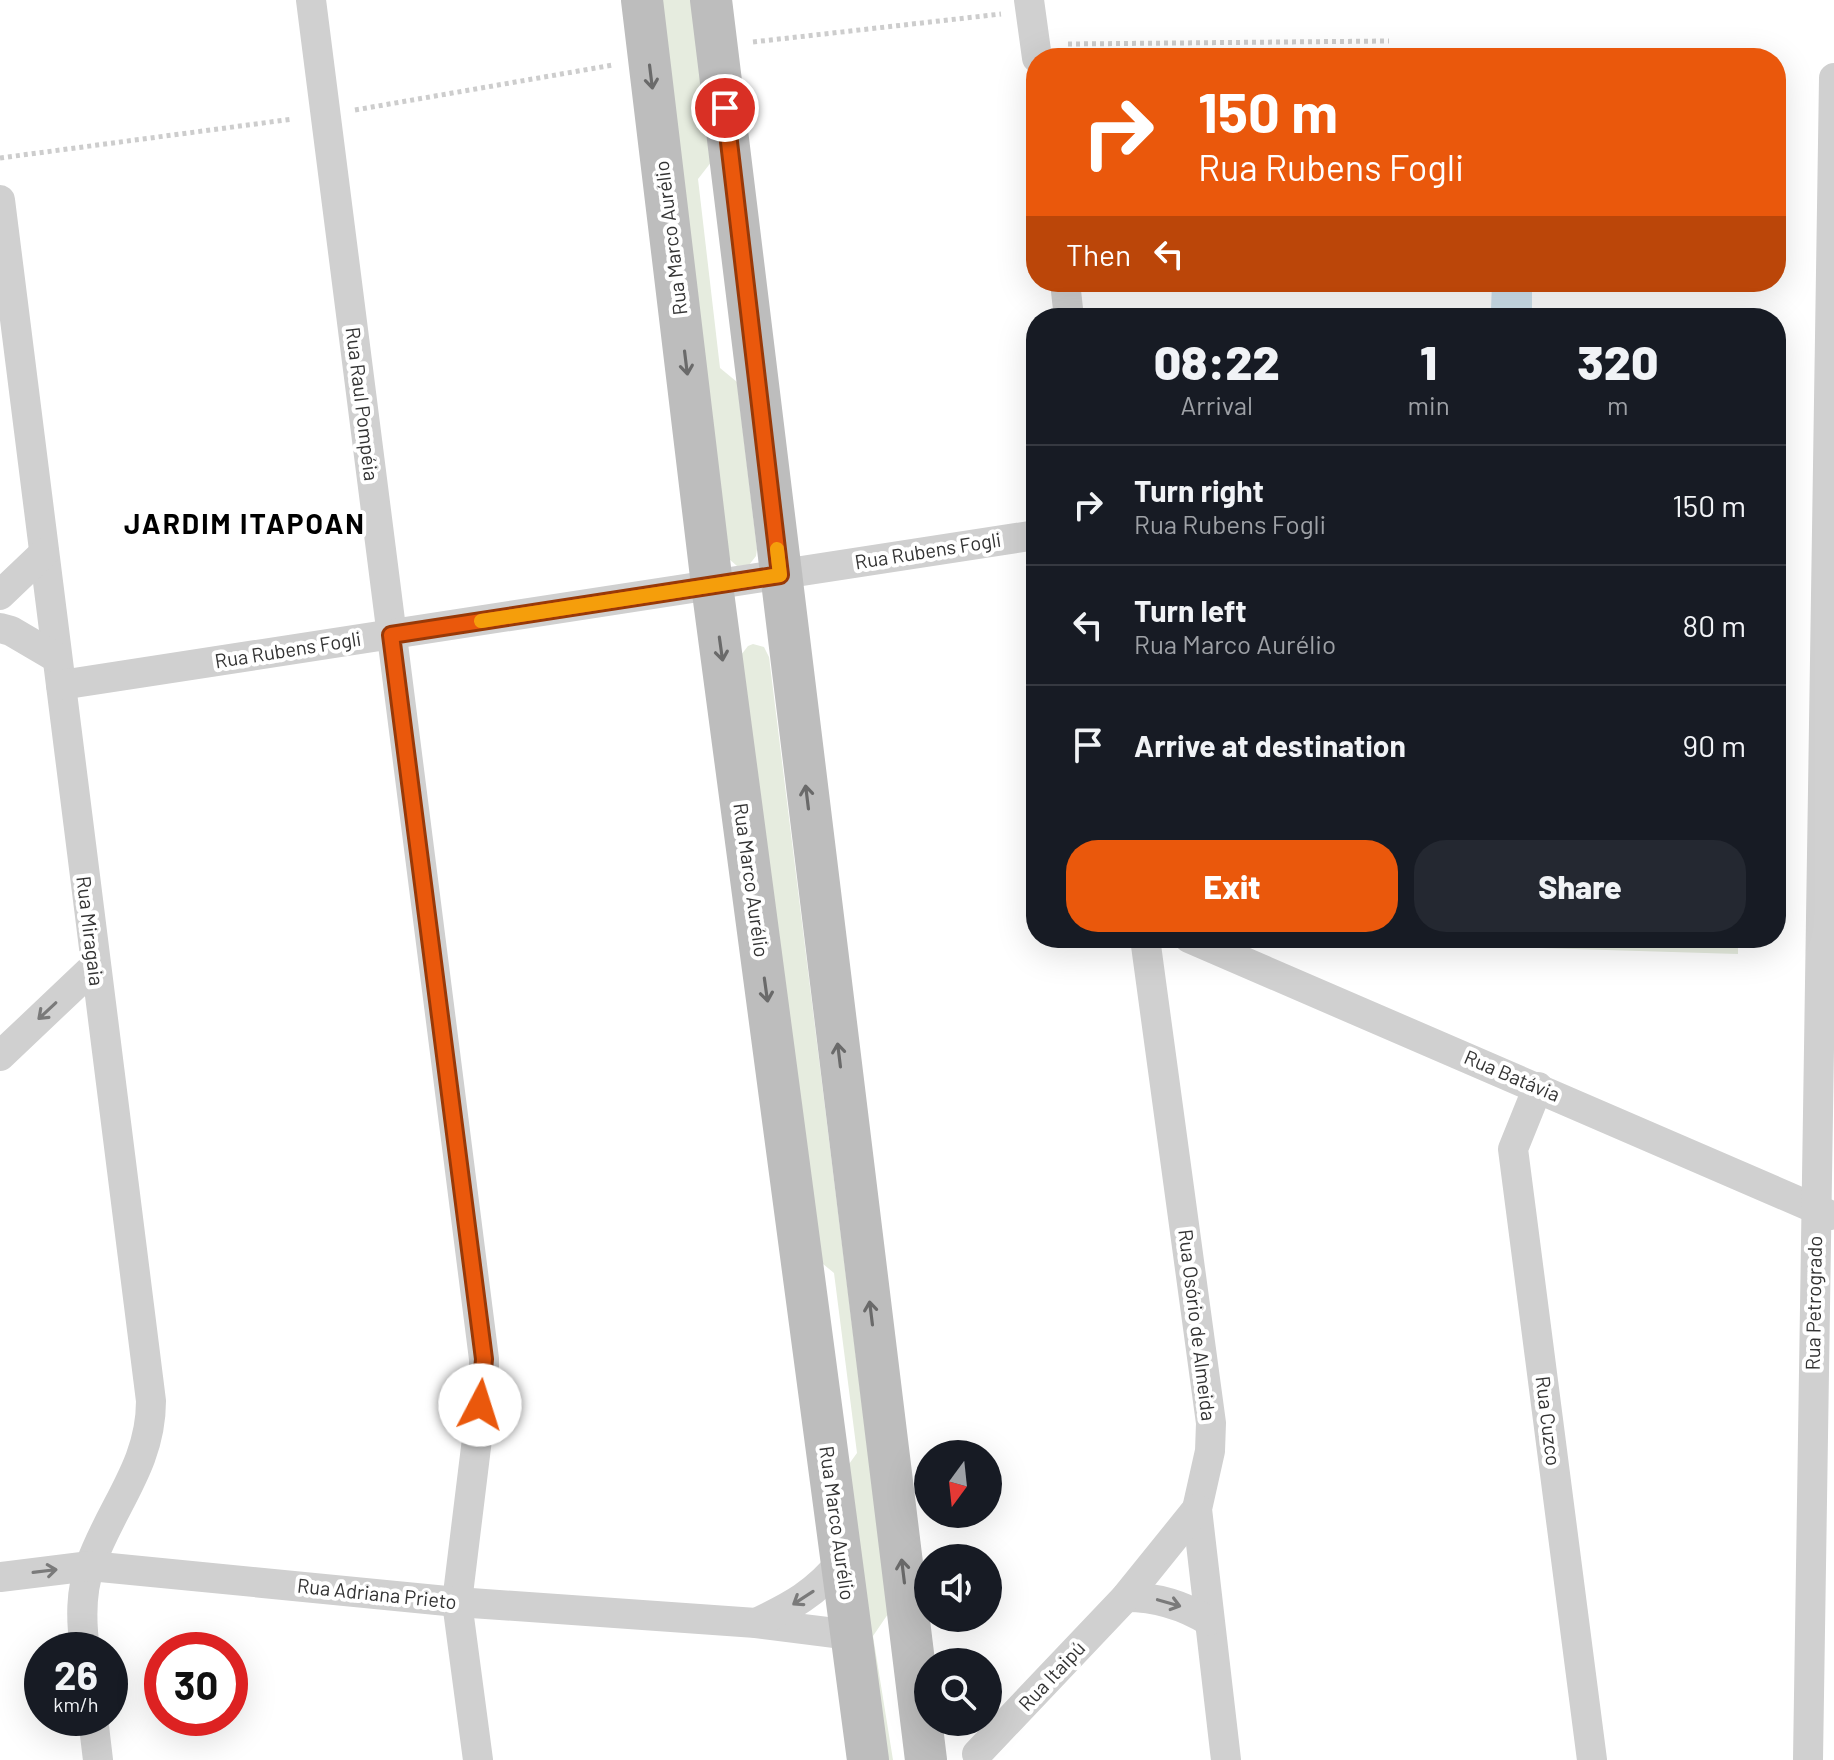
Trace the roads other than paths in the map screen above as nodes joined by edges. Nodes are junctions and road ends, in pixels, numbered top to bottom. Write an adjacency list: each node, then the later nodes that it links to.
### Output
1 (311, 0): 15 (street, Rua Raul Pompéia)
2 (642, 0): 12 (street, Rua Marco Aurélio, one-way to 12)
3 (711, 0): 11 (street)
4 (1029, 6): 5 (street)
5 (1036, 48)
6 (1834, 78): 7 (street, Rua Petrogrado)
7 (1833, 172): 22 (street, Rua Petrogrado)
8 (0, 200): 10 (street, Rua Miragaia)
9 (1026, 537): 11 (street, Rua Rubens Fogli)
10 (44, 553): 13 (street); 16 (street, Rua Miragaia)
11 (780, 575): 12 (street, Rua Rubens Fogli); 38 (street, one-way to 11)
12 (712, 585): 15 (street, Rua Rubens Fogli); 24 (street, Rua Marco Aurélio, one-way to 24)
13 (0, 595)
14 (0, 628): 16 (street)
15 (391, 635): 16 (street, Rua Rubens Fogli); 28 (street, Rua Raul Pompéia)
16 (59, 672): 19 (street, Rua Miragaia)
17 (1146, 948): 23 (street, Rua Osório de Almeida)
18 (1212, 948): 21 (street, Rua Batávia)
19 (95, 966): 20 (street, one-way to 20); 25 (street, Rua Miragaia)
20 (0, 1056)
21 (1538, 1087): 22 (street, Rua Batávia); 40 (street, Rua Cuzco)
22 (1825, 1213): 41 (street, Rua Petrogrado)
23 (1197, 1509): 27 (street, Rua Itaipú); 29 (street, Rua Osório de Almeida)
24 (842, 1561): 30 (street, one-way to 30); 32 (street, Rua Marco Aurélio)
25 (90, 1566): 26 (street, Rua Adriana Prieto, one-way to 25); 28 (street, Rua Adriana Prieto); 31 (street, Rua Miragaia)
26 (0, 1577)
27 (1126, 1597): 29 (street, one-way to 29); 34 (street, Rua Itaipú)
28 (457, 1602): 30 (street, Rua Adriana Prieto); 36 (street, Rua Raul Pompéia)
29 (1209, 1621): 39 (street, Rua Osório de Almeida)
30 (756, 1623): 32 (street, Rua Adriana Prieto)
31 (83, 1632)
32 (851, 1635): 37 (street, Rua Marco Aurélio)
33 (95, 1736): 35 (street)
34 (977, 1754)
35 (98, 1760)
36 (478, 1760)
37 (868, 1760)
38 (926, 1760)
39 (1226, 1760)
40 (1592, 1760)
41 (1808, 1760)

